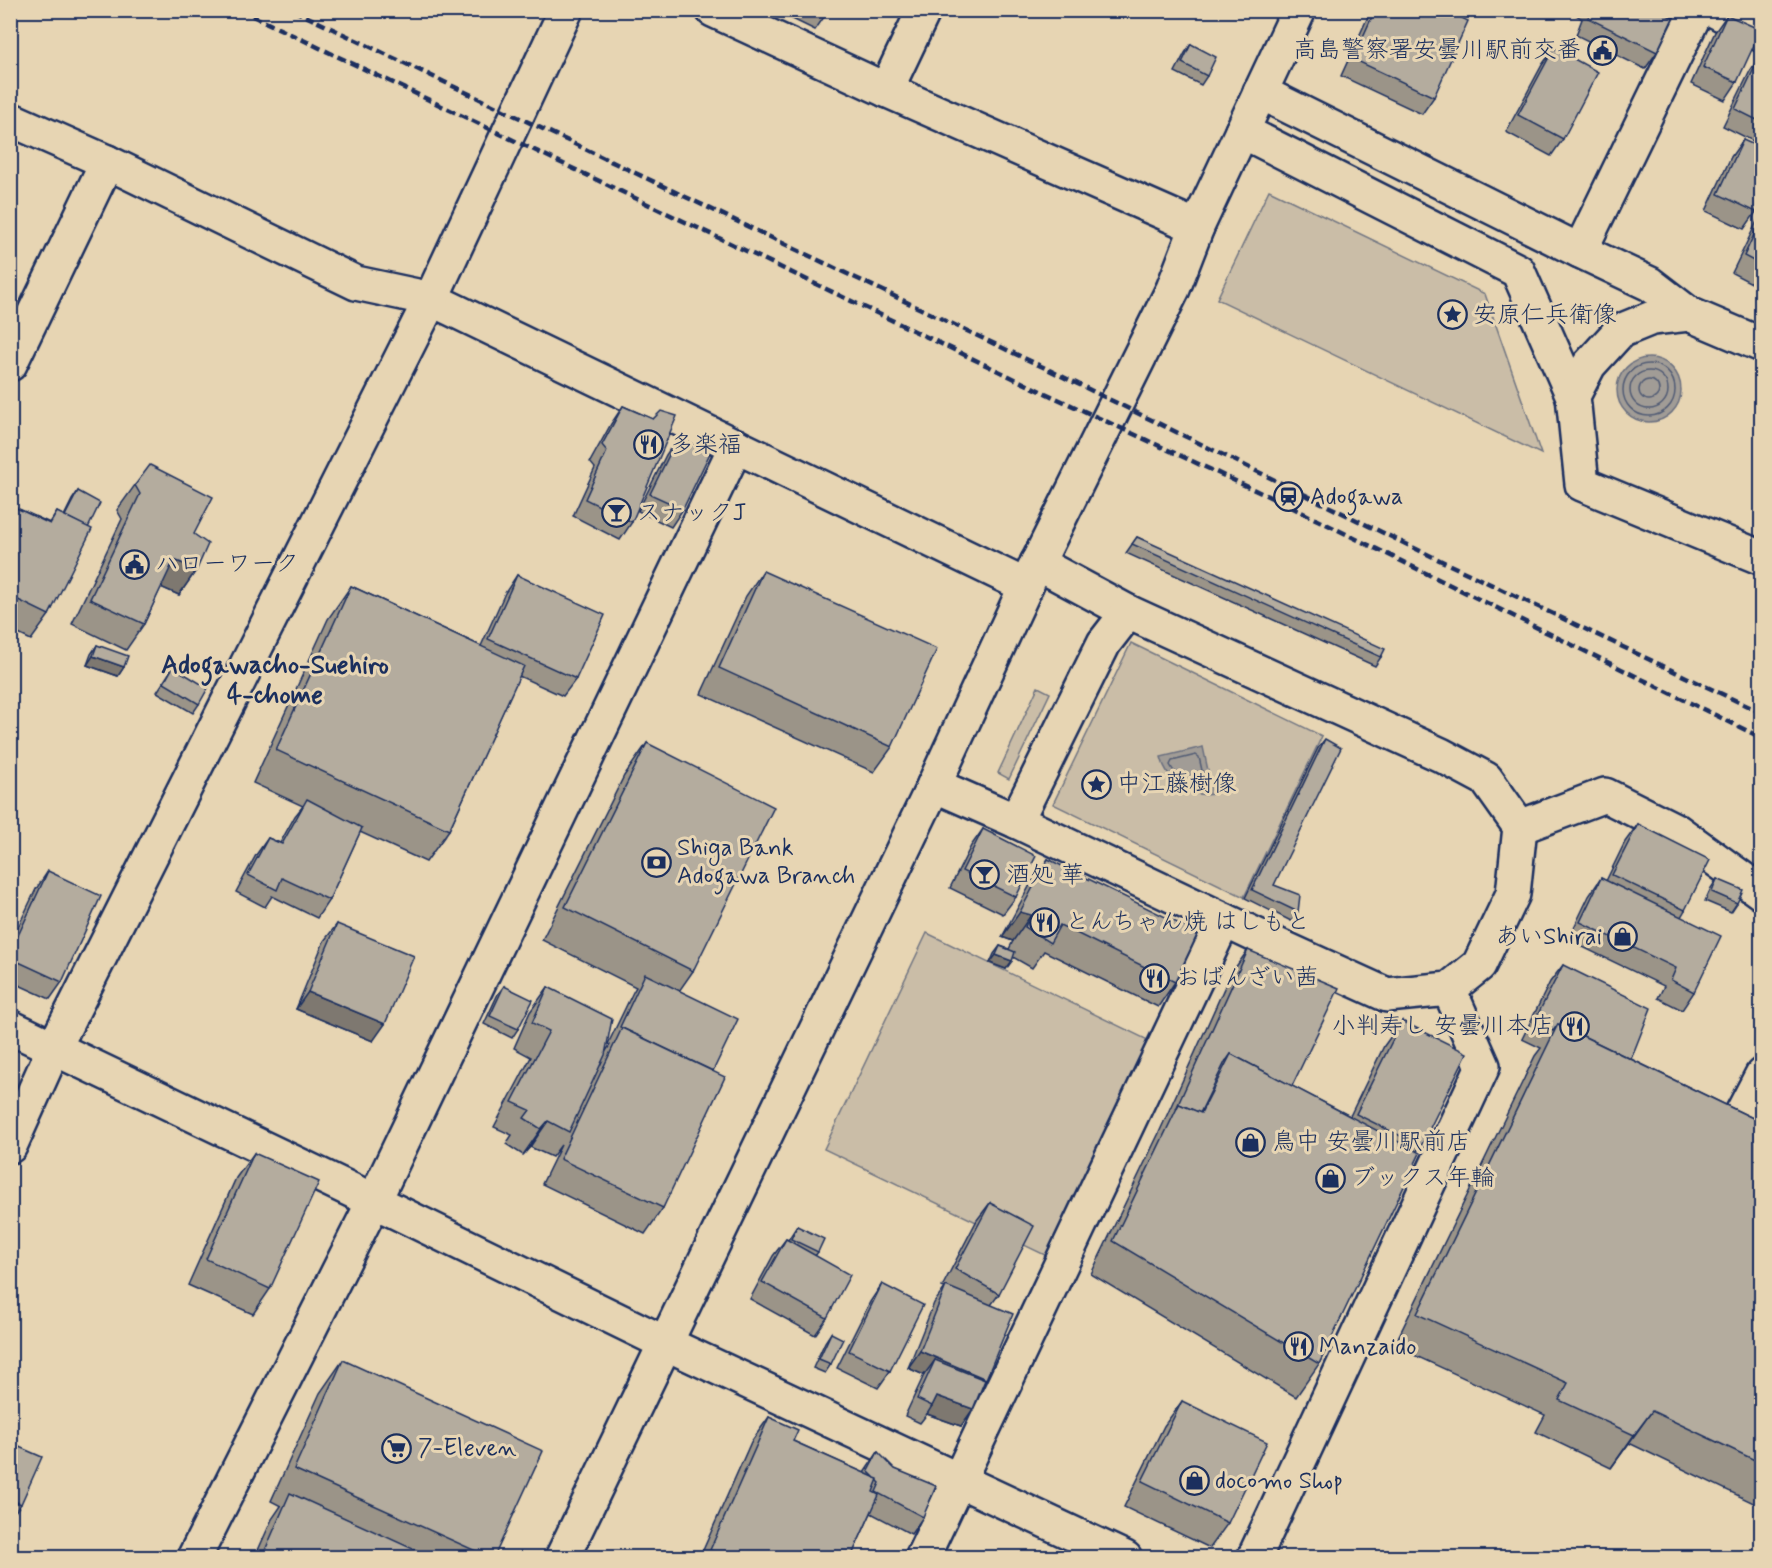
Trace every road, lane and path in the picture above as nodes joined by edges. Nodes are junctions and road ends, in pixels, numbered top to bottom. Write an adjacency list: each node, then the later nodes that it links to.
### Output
1 (566, 10): 15 (street)
2 (713, 10): 8 (street)
3 (924, 10): 8 (street)
4 (1299, 10): 9 (street)
5 (1697, 10): 14 (street)
6 (1714, 10): 7 (street)
7 (1761, 34)
8 (886, 90): 13 (street)
9 (1260, 92): 11 (street); 14 (street)
10 (10, 119): 12 (street)
11 (1242, 131): 13 (street); 19 (street)
12 (107, 162): 15 (street); 18 (street)
13 (1197, 227): 22 (street)
14 (1580, 251): 16 (street)
15 (431, 299): 20 (street); 31 (street)
16 (1689, 314): 17 (street); 19 (street)
17 (1761, 345)
18 (10, 364)
19 (1573, 396): 21 (street)
20 (736, 446): 22 (street); 35 (street)
21 (1761, 558)
22 (1032, 574): 23 (street); 24 (street)
23 (1128, 612): 25 (street); 26 (street)
24 (934, 785): 25 (street); 36 (street)
25 (1016, 821): 28 (street)
26 (1520, 827): 27 (street); 29 (street)
27 (1761, 893)
28 (1224, 920): 29 (street); 37 (street)
29 (1449, 989): 42 (street)
30 (10, 1027): 31 (street)
31 (54, 1048): 34 (street); 35 (street)
32 (1761, 1075): 33 (street)
33 (1761, 1132)
34 (10, 1146)
35 (374, 1201): 36 (street); 38 (street)
36 (665, 1344): 37 (street); 39 (street)
37 (958, 1480): 40 (street); 41 (street)
38 (194, 1557)
39 (562, 1557)
40 (922, 1557)
41 (1125, 1557)
42 (1254, 1557)

